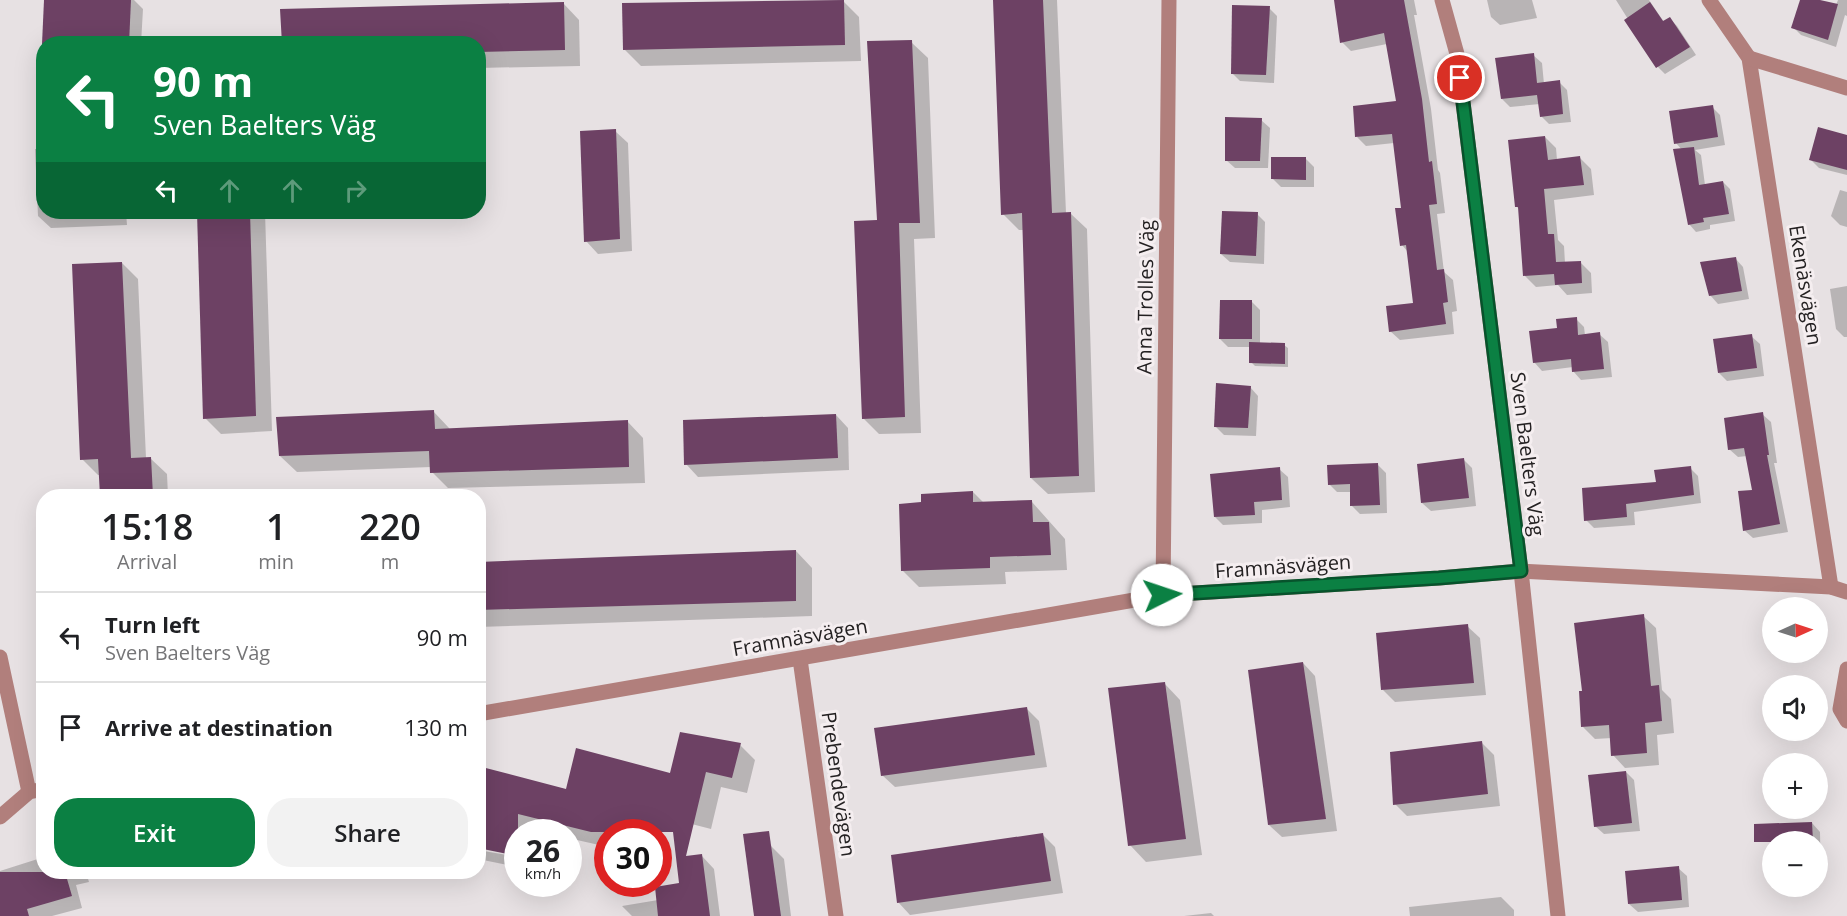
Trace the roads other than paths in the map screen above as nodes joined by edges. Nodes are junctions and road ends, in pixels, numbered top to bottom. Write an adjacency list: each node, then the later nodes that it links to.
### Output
1 (1169, 0): 9 (street, Anna Trolles Väg)
2 (1442, 0): 6 (street, Sven Baelters Väg)
3 (1709, 0): 4 (street, Ekenäsvägen)
4 (1749, 58): 5 (street); 7 (street, Ekenäsvägen)
5 (1847, 88)
6 (1521, 571): 7 (street, Framnäsvägen); 9 (street, Framnäsvägen); 18 (street, Sven Baelters Väg)
7 (1831, 587): 8 (street, Framnäsvägen)
8 (1847, 592)
9 (1162, 595): 11 (street, Framnäsvägen)
10 (0, 657): 15 (street)
11 (800, 659): 13 (street, Framnäsvägen); 17 (street, Prebendevägen)
12 (1847, 669): 14 (street)
13 (486, 713)
14 (1847, 720)
15 (36, 790): 16 (street)
16 (0, 817)
17 (836, 916)
18 (1558, 916)

